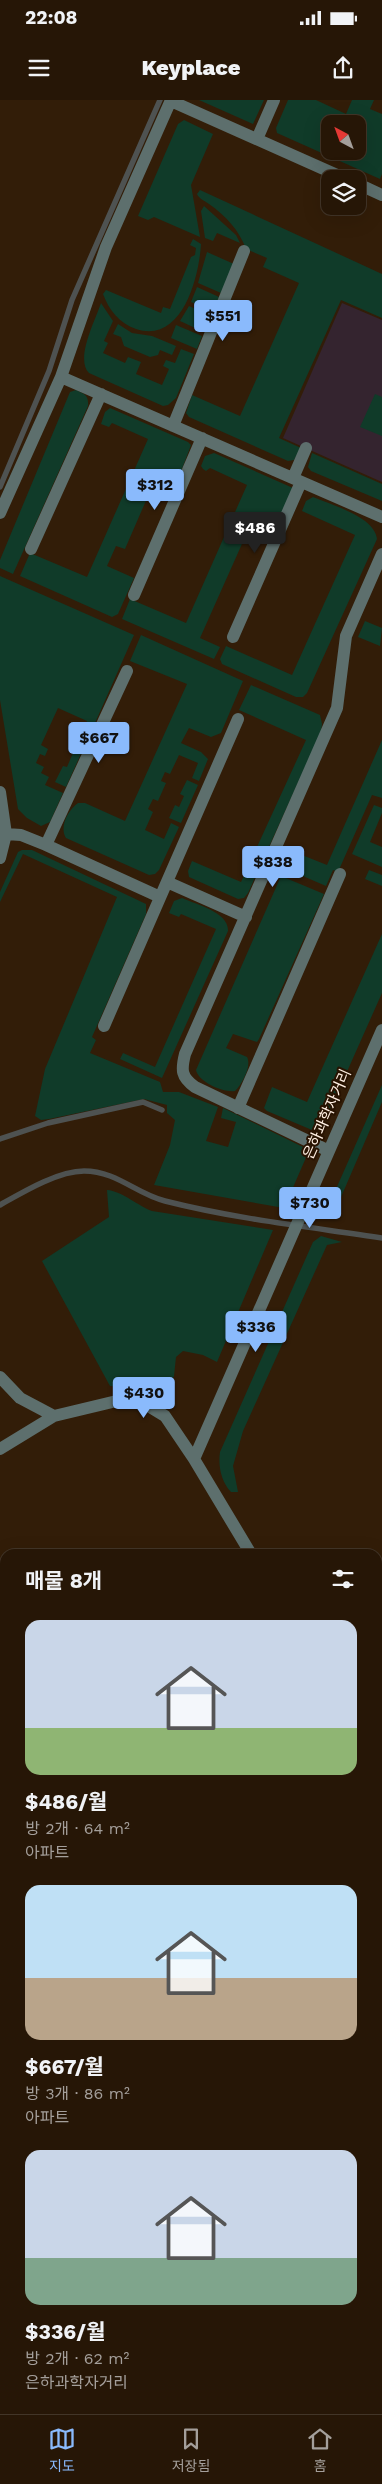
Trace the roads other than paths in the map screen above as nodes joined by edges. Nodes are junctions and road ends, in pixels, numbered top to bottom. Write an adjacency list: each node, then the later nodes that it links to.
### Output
1 (171, 100): 3 (street); 8 (street)
2 (274, 100): 3 (street)
3 (257, 139): 4 (street)
4 (326, 170)
5 (366, 188): 6 (street)
6 (382, 195)
7 (244, 251): 10 (street)
8 (61, 377): 9 (street); 14 (street)
9 (101, 394): 10 (street); 16 (street)
10 (173, 426): 11 (street)
11 (202, 438): 13 (street); 18 (street)
12 (306, 448): 13 (street)
13 (297, 480): 15 (street); 19 (street)
14 (0, 513)
15 (382, 517)
16 (31, 550)
17 (382, 554): 29 (street)
18 (134, 595)
19 (233, 637)
20 (127, 671): 24 (street)
21 (238, 719): 27 (street)
22 (0, 792): 23 (street)
23 (6, 834): 24 (street); 25 (street)
24 (46, 845): 28 (street)
25 (0, 858)
26 (340, 874): 32 (street)
27 (167, 882): 28 (street); 29 (street)
28 (160, 897): 30 (street)
29 (246, 917): 32 (street)
30 (104, 1026)
31 (382, 1030): 33 (street, 은하과학자거리)
32 (238, 1108): 33 (street)
33 (329, 1151): 37 (street, 은하과학자거리)
34 (0, 1377): 35 (street)
35 (54, 1416): 36 (street); 37 (street)
36 (0, 1449)
37 (194, 1459): 38 (street)
38 (248, 1549)

